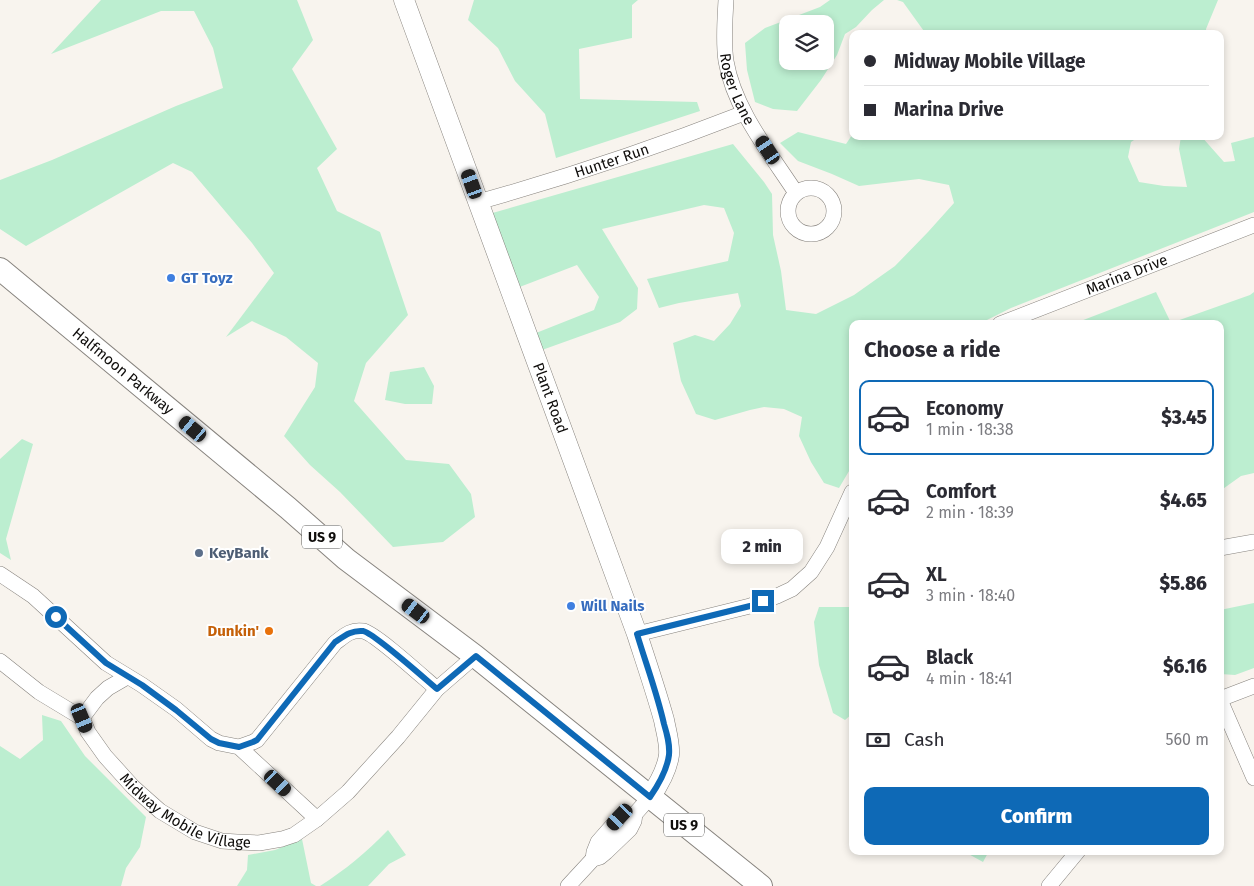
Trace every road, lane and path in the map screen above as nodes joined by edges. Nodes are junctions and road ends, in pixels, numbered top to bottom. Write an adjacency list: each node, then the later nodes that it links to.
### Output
1 (404, 0): 5 (street, Plant Road)
2 (726, 0): 3 (street, Roger Lane)
3 (744, 113): 4 (street, Roger Lane); 5 (street, Hunter Run)
4 (796, 192)
5 (478, 202): 13 (street, Plant Road)
6 (1254, 225): 8 (street, Marina Drive)
7 (0, 269): 14 (main road, Halfmoon Parkway / US 9)
8 (1010, 320)
9 (849, 499): 13 (street)
10 (1254, 542): 11 (street)
11 (1224, 547)
12 (0, 574): 16 (street)
13 (637, 634): 24 (street, Plant Road)
14 (476, 656): 18 (street, Midway Mobile Village); 24 (main road, Halfmoon Parkway / US 9)
15 (0, 661): 21 (street)
16 (127, 677): 21 (street); 22 (street)
17 (1254, 686): 19 (street)
18 (437, 689): 22 (street); 25 (street, Midway Mobile Village)
19 (1224, 698)
20 (1224, 709): 23 (street)
21 (82, 718): 25 (street, Midway Mobile Village)
22 (239, 747): 25 (street)
23 (1254, 778)
24 (650, 797): 27 (street); 28 (main road, Halfmoon Parkway / US 9)
25 (317, 819)
26 (1075, 855): 29 (street)
27 (568, 886)
28 (760, 886)
29 (1049, 886)

